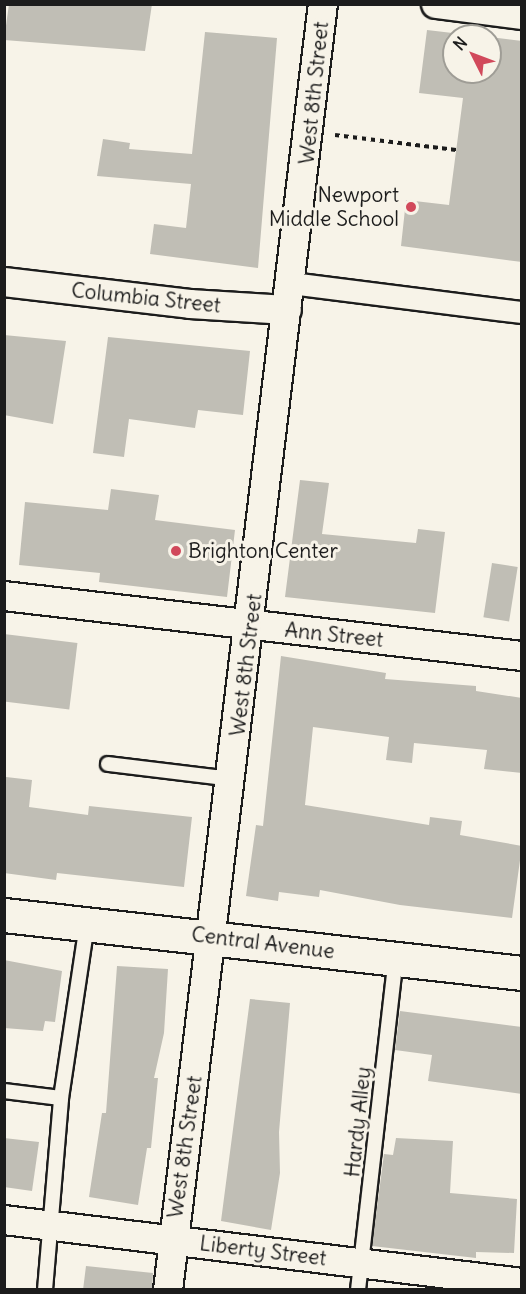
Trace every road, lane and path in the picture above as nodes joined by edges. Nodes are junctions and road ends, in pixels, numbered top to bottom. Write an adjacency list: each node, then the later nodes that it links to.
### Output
1 (324, 4): 4 (street, West 8th Street)
2 (436, 4): 3 (street)
3 (522, 15)
4 (310, 132): 5 (path); 7 (street, West 8th Street)
5 (456, 150)
6 (4, 282): 7 (street, Columbia Street)
7 (289, 297): 8 (street); 10 (street, West 8th Street)
8 (522, 312)
9 (4, 597): 10 (street, Ann Street)
10 (251, 626): 11 (street, Ann Street); 13 (street, West 8th Street)
11 (522, 656)
12 (108, 764): 13 (lane)
13 (232, 779): 16 (street, West 8th Street)
14 (4, 915): 15 (street, Central Avenue)
15 (87, 923): 16 (street, Central Avenue); 20 (lane)
16 (213, 938): 17 (street, Central Avenue); 23 (street, West 8th Street)
17 (396, 958): 18 (street, Central Avenue); 24 (lane, Hardy Alley)
18 (522, 974)
19 (4, 1091): 20 (lane)
20 (62, 1098): 22 (lane)
21 (4, 1220): 22 (street, Liberty Street)
22 (51, 1225): 23 (street, Liberty Street); 26 (lane)
23 (172, 1239): 24 (street, Liberty Street); 27 (street, West 8th Street)
24 (359, 1277): 25 (street, Liberty Street)
25 (522, 1283)
26 (45, 1290)
27 (168, 1290)

